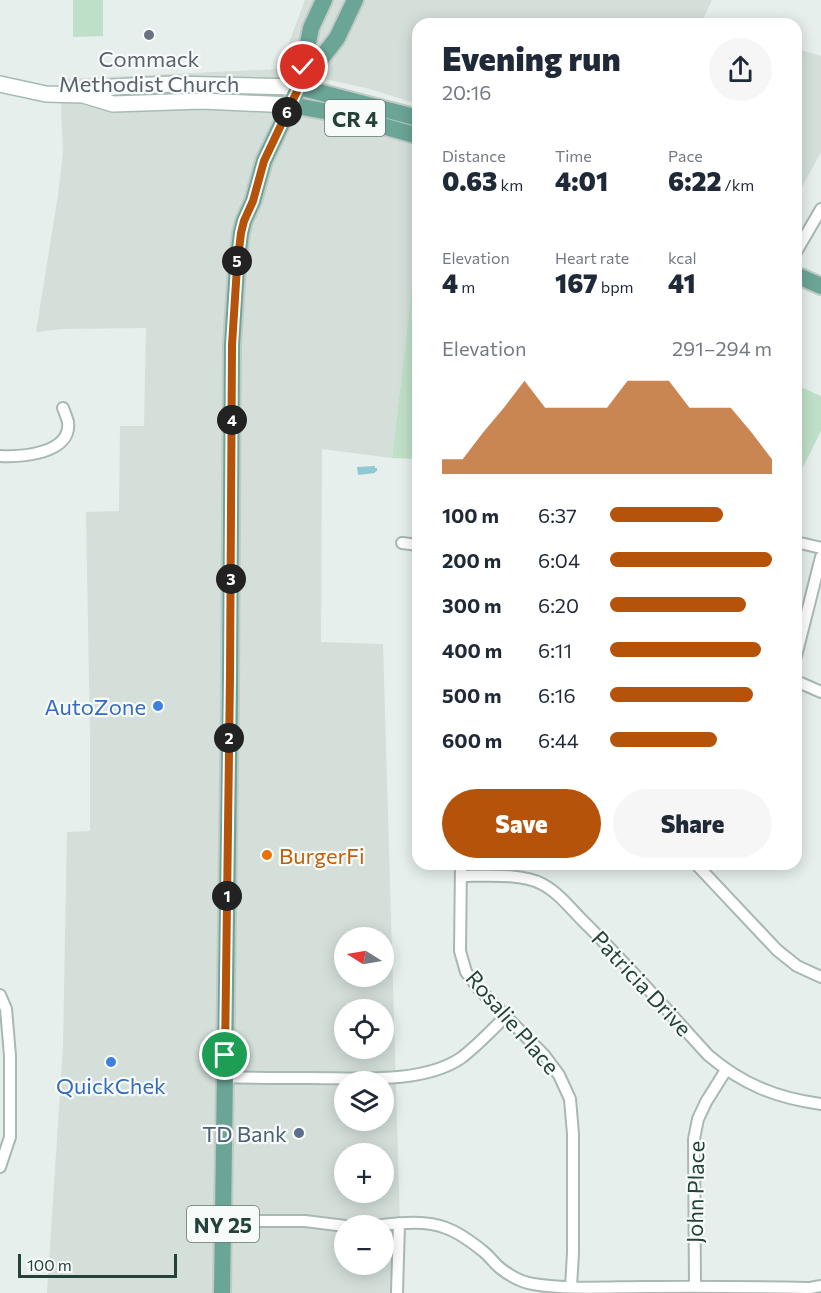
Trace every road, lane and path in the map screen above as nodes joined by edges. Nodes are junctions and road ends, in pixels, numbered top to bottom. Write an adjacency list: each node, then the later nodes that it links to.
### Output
1 (324, 0): 4 (main road, NY 25)
2 (355, 0): 4 (main road, NY 25)
3 (0, 84): 5 (main road, CR 4)
4 (299, 87): 5 (main road, CR 4); 6 (main road, NY 25); 7 (main road, CR 4)
5 (83, 95): 6 (main road, CR 4)
6 (291, 105): 8 (main road, CR 4); 31 (main road, NY 25)
7 (412, 116)
8 (412, 134)
9 (821, 208): 10 (street)
10 (802, 241)
11 (802, 278): 12 (main road)
12 (821, 286)
13 (63, 408): 14 (street)
14 (0, 456)
15 (402, 543): 17 (street)
16 (802, 543): 18 (street)
17 (412, 544)
18 (821, 548)
19 (821, 557): 20 (street)
20 (802, 635)
21 (802, 684): 22 (street)
22 (821, 692)
23 (461, 870): 25 (street, Rosalie Place)
24 (702, 870): 26 (street)
25 (461, 876): 28 (street, Rosalie Place); 30 (street, Patricia Drive)
26 (821, 977)
27 (0, 995): 29 (street)
28 (505, 1017): 31 (street); 40 (street, Rosalie Place)
29 (5, 1056): 33 (street)
30 (726, 1070): 32 (street, Patricia Drive); 38 (street, John Place)
31 (225, 1077): 34 (main road, NY 25)
32 (821, 1104)
33 (0, 1167)
34 (223, 1221): 37 (street); 41 (main road, NY 25)
35 (399, 1223): 36 (street); 40 (street); 42 (street)
36 (394, 1224)
37 (334, 1225)
38 (695, 1286): 39 (street); 40 (street)
39 (821, 1286)
40 (571, 1287)
41 (222, 1293)
42 (397, 1293)

